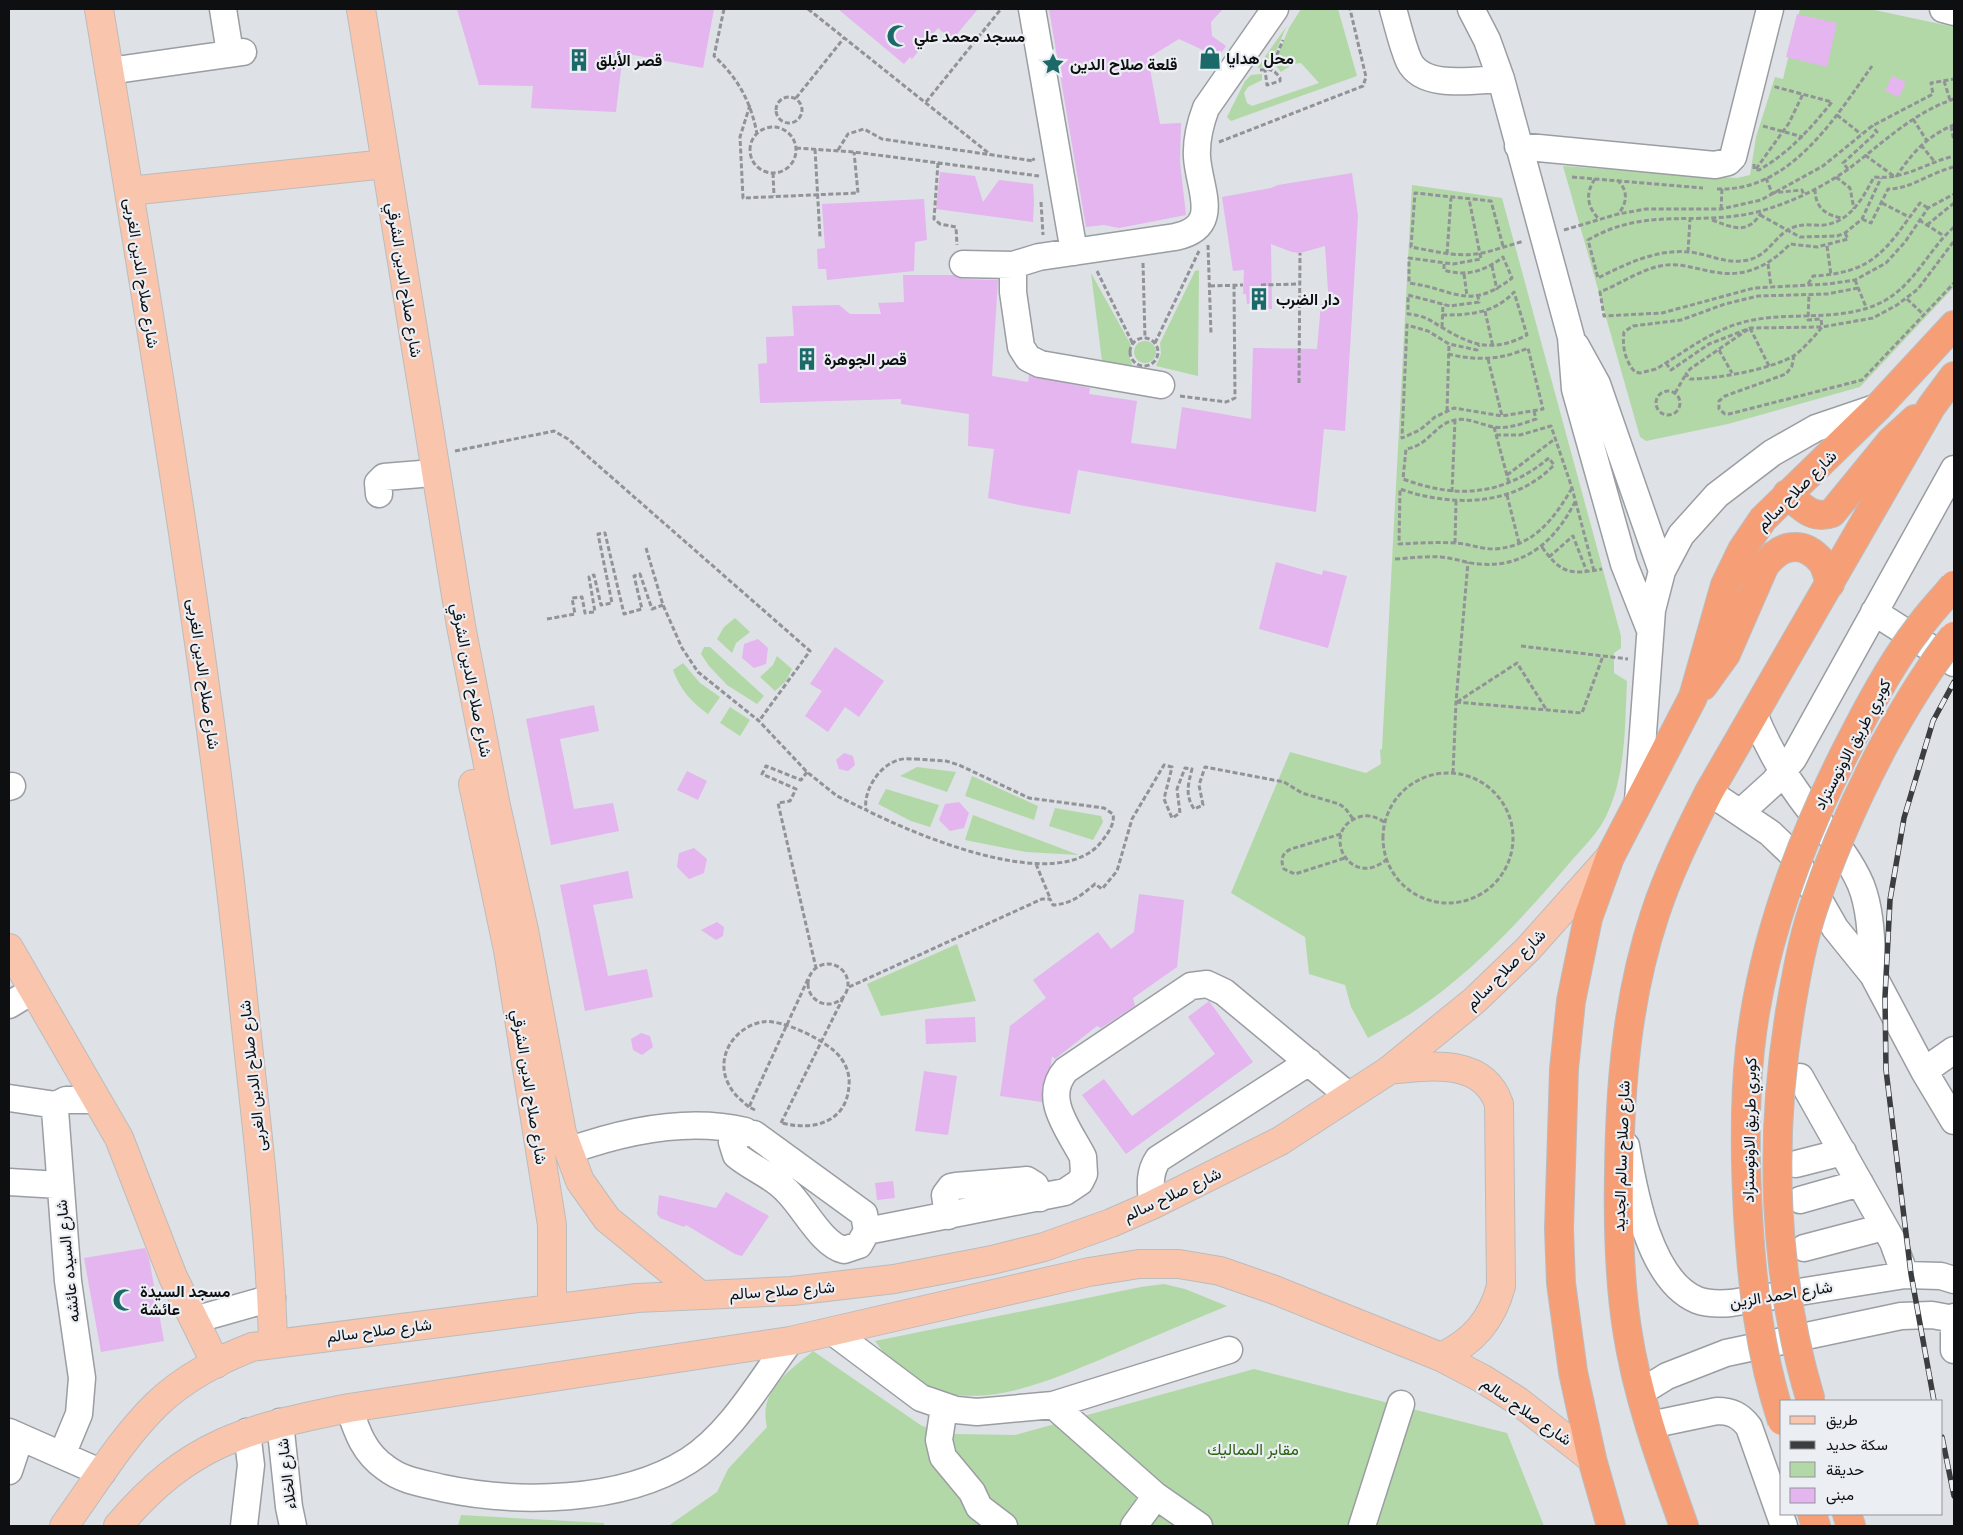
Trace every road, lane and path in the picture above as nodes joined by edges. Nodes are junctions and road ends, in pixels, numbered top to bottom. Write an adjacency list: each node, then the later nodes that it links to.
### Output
1 (99, 9): 19 (main road, شارع صلاح الدين الغربى)
2 (223, 9): 19 (street)
3 (343, 9): 57 (main road, شارع صلاح الدين الشرقي)
4 (360, 9): 57 (main road, شارع صلاح الدين الشرقي)
5 (724, 9): 27 (path)
6 (808, 9): 16 (path)
7 (1001, 9): 26 (path)
8 (1032, 9): 105 (street)
9 (1275, 9): 17 (street)
10 (1350, 9): 43 (path)
11 (1393, 9): 20 (street)
12 (1471, 9): 20 (street)
13 (1770, 9): 22 (street)
14 (1943, 9): 15 (street)
15 (1954, 12)
16 (844, 38): 24 (path); 26 (path)
17 (1240, 58): 18 (path); 96 (street)
18 (1265, 70): 18 (path)
19 (109, 71): 71 (main road, شارع صلاح الدين الغربى)
20 (1501, 79): 45 (street)
21 (1944, 80): 25 (path)
22 (1766, 88): 23 (path); 45 (street)
23 (1803, 94): 37 (path); 40 (path)
24 (796, 98): 31 (path); 31 (path)
25 (1952, 100): 30 (path)
26 (926, 102): 51 (path)
27 (750, 105): 38 (path); 76 (path)
28 (1837, 115): 39 (path)
29 (1765, 118): 33 (path)
30 (1912, 119): 41 (path); 52 (path)
31 (781, 121): 35 (path)
32 (1953, 125): 41 (path); 42 (path)
33 (1763, 126): 36 (path); 37 (path)
34 (1872, 126): 59 (path)
35 (778, 128): 38 (path); 46 (path)
36 (1761, 132)
37 (1784, 132): 40 (path); 60 (path)
38 (757, 134): 61 (path)
39 (1861, 134)
40 (1804, 137): 60 (path)
41 (1927, 141): 44 (path)
42 (1954, 141)
43 (1212, 145)
44 (1921, 145): 55 (path); 63 (path)
45 (1518, 146): 143 (street)
46 (796, 148): 47 (path); 61 (path)
47 (815, 149): 48 (path); 72 (path)
48 (838, 150): 50 (path); 51 (path)
49 (1033, 151): 51 (path)
50 (854, 152): 56 (path); 72 (path)
51 (991, 155)
52 (1865, 155): 59 (path); 63 (path)
53 (1954, 156): 55 (path)
54 (1755, 160): 60 (path)
55 (1934, 161): 63 (path)
56 (938, 163): 68 (path); 110 (path)
57 (377, 165): 71 (main road); 173 (main road, شارع صلاح الدين الشرقي); 252 (main road, شارع صلاح الدين الشرقي)
58 (1954, 167): 79 (path)
59 (1848, 169): 62 (path)
60 (1755, 170)
61 (773, 173): 76 (path)
62 (1836, 177): 70 (path); 84 (path)
63 (1896, 177): 65 (path)
64 (1766, 178): 75 (path)
65 (1881, 178): 84 (path); 93 (path)
66 (1595, 179): 89 (path)
67 (1616, 180): 86 (path)
68 (1040, 186)
69 (1722, 189): 82 (path)
70 (1816, 189): 75 (path); 92 (path)
71 (129, 191): 268 (main road, شارع صلاح الدين الغربى)
72 (817, 194): 76 (path); 101 (path)
73 (1954, 194): 81 (path)
74 (1041, 195): 85 (path)
75 (1804, 195): 83 (path)
76 (774, 196)
77 (1451, 198): 78 (path); 109 (path); 109 (path)
78 (1469, 200): 108 (path); 108 (path)
79 (1882, 203): 88 (path); 93 (path)
80 (1954, 203): 95 (path)
81 (1928, 208): 88 (path); 94 (path)
82 (1721, 209)
83 (1762, 210): 87 (path); 91 (path)
84 (1854, 210): 92 (path)
85 (1042, 214)
86 (1618, 214)
87 (1760, 215): 91 (path); 98 (path)
88 (1909, 217): 116 (path)
89 (1599, 219)
90 (1690, 219): 91 (path); 106 (path); 106 (path)
91 (1709, 219)
92 (1842, 219): 98 (path)
93 (1862, 219): 99 (path)
94 (1919, 220): 95 (path); 117 (path)
95 (1927, 225): 100 (path)
96 (1205, 227): 103 (street); 124 (path); 145 (path)
97 (1954, 227): 100 (path)
98 (1786, 231): 99 (path); 106 (path)
99 (1845, 233): 104 (path)
100 (1944, 236): 133 (path)
101 (820, 237)
102 (1954, 241): 131 (path)
103 (1142, 242): 105 (street); 144 (path)
104 (1827, 246): 113 (path); 116 (path)
105 (1080, 251): 111 (street); 146 (path)
106 (1688, 252)
107 (1300, 253): 119 (path)
108 (1480, 253): 109 (path); 112 (path)
109 (1447, 254)
110 (963, 264): 111 (street)
111 (1013, 264): 160 (street)
112 (1444, 264): 115 (path); 129 (path)
113 (1768, 264): 125 (path); 125 (path)
114 (1492, 266): 115 (path); 127 (path); 127 (path)
115 (1464, 274): 129 (path)
116 (1831, 275): 120 (path)
117 (1855, 280): 120 (path); 126 (path)
118 (1954, 283): 137 (path)
119 (1300, 284): 123 (path); 159 (path)
120 (1808, 284): 125 (path)
121 (1234, 285): 122 (path); 124 (path); 160 (path)
122 (1243, 285)
123 (1261, 285)
124 (1210, 286): 142 (path)
125 (1771, 286)
126 (1858, 288): 128 (path); 133 (path)
127 (1497, 290): 130 (path)
128 (1809, 295): 136 (path); 154 (path)
129 (1467, 296): 130 (path)
130 (1478, 296): 132 (path)
131 (1907, 298): 137 (path); 139 (path)
132 (1443, 304): 135 (path); 140 (path)
133 (1866, 308): 136 (path)
134 (1485, 311): 135 (path); 149 (path); 149 (path)
135 (1442, 315): 140 (path)
136 (1808, 315): 139 (path); 154 (path)
137 (1924, 315): 152 (path)
138 (1954, 326): 162 (highway, شارع صلاح سالم)
139 (1822, 327): 141 (path); 152 (path)
140 (1442, 328): 148 (path)
141 (1750, 328): 150 (path); 154 (path); 155 (path)
142 (1211, 334)
143 (1571, 337): 190 (street); 192 (street)
144 (1145, 338): 145 (path); 146 (path)
145 (1155, 343): 146 (path)
146 (1133, 344)
147 (1449, 344): 148 (path); 151 (path); 164 (path)
148 (1479, 345): 149 (path)
149 (1493, 347)
150 (1719, 350): 156 (path); 157 (path)
151 (1448, 354): 153 (path); 164 (path)
152 (1794, 355): 155 (path)
153 (1488, 359): 165 (path); 166 (path)
154 (1666, 363)
155 (1769, 366): 156 (path)
156 (1732, 373): 157 (path)
157 (1686, 374): 161 (path)
158 (1954, 376): 163 (highway)
159 (1299, 382)
160 (1166, 390)
161 (1675, 393): 161 (path)
162 (1878, 407): 179 (highway, شارع صلاح سالم); 192 (street)
163 (1931, 407): 179 (highway); 194 (highway)
164 (1446, 411): 166 (path)
165 (1534, 412): 166 (path); 168 (path)
166 (1502, 416)
167 (1455, 420): 168 (path); 177 (path); 177 (path)
168 (1494, 427): 169 (path)
169 (1496, 435): 170 (path); 174 (path)
170 (1556, 438): 174 (path); 176 (path)
171 (455, 451): 209 (path)
172 (1954, 468): 197 (street)
173 (420, 474): 178 (street); 269 (main road, شارع صلاح الدين الشرقي)
174 (1506, 475): 175 (path)
175 (1509, 483): 177 (path); 180 (path)
176 (1572, 488): 182 (path); 184 (path)
177 (1452, 492)
178 (379, 494)
179 (1787, 494): 205 (highway, شارع صلاح سالم)
180 (1507, 495): 181 (path); 184 (path)
181 (1456, 501): 183 (path); 183 (path)
182 (1575, 502): 185 (path); 191 (path)
183 (1455, 543): 184 (path)
184 (1519, 543)
185 (1542, 546): 187 (path); 189 (path)
186 (646, 548): 196 (path)
187 (1549, 556): 193 (path); 193 (path)
188 (1396, 559): 189 (path)
189 (1468, 562): 206 (path)
190 (1624, 564): 191 (path); 199 (street)
191 (1594, 570): 193 (path)
192 (1662, 571): 199 (street)
193 (1587, 572)
194 (1830, 584): 205 (highway); 208 (highway)
195 (1954, 585): 286 (highway, كوبري طريق الاوتوستراد, bridge)
196 (663, 605): 198 (path); 209 (path)
197 (1874, 612): 203 (street); 212 (street)
198 (547, 619)
199 (1650, 630): 204 (street)
200 (1954, 636): 281 (highway, كوبري طريق الاوتوستراد, bridge)
201 (1521, 646): 202 (path)
202 (1603, 656): 204 (path); 207 (path)
203 (1954, 663)
204 (1649, 668): 214 (street)
205 (1693, 697): 214 (highway, شارع صلاح سالم)
206 (1456, 702): 207 (path); 207 (path); 211 (path)
207 (1546, 710)
208 (1754, 714): 212 (street); 213 (highway)
209 (759, 721): 210 (path)
210 (808, 772): 215 (path); 228 (path)
211 (1454, 772): 218 (path); 222 (path)
212 (1784, 772): 216 (street); 224 (street)
213 (1710, 792): 216 (street); 246 (highway, شارع صلاح سالم الجديد)
214 (1638, 801): 220 (highway, شارع صلاح سالم)
215 (866, 810): 223 (path); 223 (path)
216 (1741, 812): 226 (street)
217 (1353, 819): 218 (path); 219 (path); 225 (path)
218 (1384, 822): 222 (path)
219 (1341, 834): 221 (path); 221 (path)
220 (1610, 857): 239 (main road, شارع صلاح سالم); 292 (highway)
221 (1345, 858): 222 (path)
222 (1386, 860)
223 (1036, 864): 225 (path)
224 (1861, 886): 226 (street); 229 (street)
225 (1050, 899): 231 (path)
226 (1820, 903): 229 (street)
227 (9, 948): 232 (main road)
228 (816, 968): 230 (path); 231 (path)
229 (1873, 975): 240 (street)
230 (808, 979): 233 (path); 235 (path)
231 (848, 987): 233 (path)
232 (32, 991): 234 (street); 244 (main road)
233 (843, 998): 236 (path)
234 (9, 1005)
235 (787, 1025): 236 (path); 247 (path); 247 (path)
236 (822, 1042): 250 (path); 250 (path)
237 (1954, 1050): 240 (street)
238 (1309, 1062): 242 (street); 260 (street); 262 (street)
239 (1388, 1071): 242 (main road, شارع صلاح سالم); 278 (main road)
240 (1924, 1071): 249 (street)
241 (1800, 1077): 253 (street)
242 (1349, 1096): 260 (main road, شارع صلاح سالم)
243 (9, 1098): 245 (street)
244 (97, 1100): 245 (street); 271 (main road)
245 (56, 1105): 258 (street, شارع السيده عائشه)
246 (1619, 1112): 266 (street, شارع احمد الزين); 280 (highway, شارع صلاح سالم الجديد)
247 (751, 1116): 251 (street); 254 (street); 262 (street)
248 (774, 1119): 250 (path)
249 (1954, 1121)
250 (782, 1123)
251 (668, 1128): 252 (street); 254 (street)
252 (568, 1151): 267 (main road, شارع صلاح الدين الشرقي)
253 (1843, 1152): 255 (street); 257 (street)
254 (736, 1155): 262 (street)
255 (1796, 1164)
256 (9, 1182): 258 (street)
257 (1860, 1183): 259 (street); 261 (street)
258 (60, 1186): 291 (street, شارع السيده عائشه)
259 (1800, 1200)
260 (1152, 1205): 267 (main road, شارع صلاح سالم)
261 (1884, 1227): 263 (street); 264 (street)
262 (867, 1230)
263 (1804, 1248)
264 (1905, 1275): 265 (street, شارع احمد الزين); 266 (street, شارع احمد الزين)
265 (1954, 1280)
266 (1832, 1287): 272 (street)
267 (700, 1295): 269 (main road, شارع صلاح سالم)
268 (272, 1298): 271 (street); 275 (main road, شارع صلاح الدين الغربى)
269 (552, 1309): 275 (main road, شارع صلاح سالم)
270 (1954, 1318): 272 (street); 277 (street)
271 (194, 1320): 279 (main road)
272 (1839, 1329): 280 (street)
273 (833, 1332): 274 (main road, شارع صلاح سالم); 278 (main road, شارع صلاح سالم); 284 (street)
274 (790, 1341): 285 (main road, شارع صلاح سالم); 285 (street)
275 (274, 1343): 279 (main road, شارع صلاح سالم)
276 (1229, 1350): 283 (street)
277 (1954, 1350)
278 (1441, 1357): 292 (main road, شارع صلاح سالم)
279 (216, 1364): 294 (main road, شارع صلاح سالم)
280 (1641, 1392): 288 (highway, شارع صلاح سالم الجديد)
281 (1811, 1400)
282 (1401, 1404): 303 (street)
283 (1053, 1405): 284 (street); 295 (street)
284 (944, 1407): 300 (street)
285 (349, 1408): 287 (main road, شارع صلاح سالم)
286 (1780, 1416)
287 (280, 1422): 289 (main road, شارع صلاح سالم); 299 (street, شارع الخلاء)
288 (1650, 1425): 305 (highway, شارع صلاح سالم الجديد); 306 (street)
289 (247, 1432): 297 (main road, شارع صلاح سالم); 298 (street)
290 (14, 1435): 291 (street); 293 (street)
291 (62, 1455): 294 (street)
292 (1592, 1459): 304 (highway)
293 (9, 1470)
294 (102, 1474): 296 (main road, شارع صلاح سالم)
295 (1156, 1496): 301 (street); 302 (street)
296 (64, 1526)
297 (118, 1526)
298 (244, 1526)
299 (293, 1526)
300 (1004, 1526)
301 (1134, 1526)
302 (1199, 1526)
303 (1362, 1526)
304 (1611, 1526)
305 (1684, 1526)
306 (1784, 1526)

